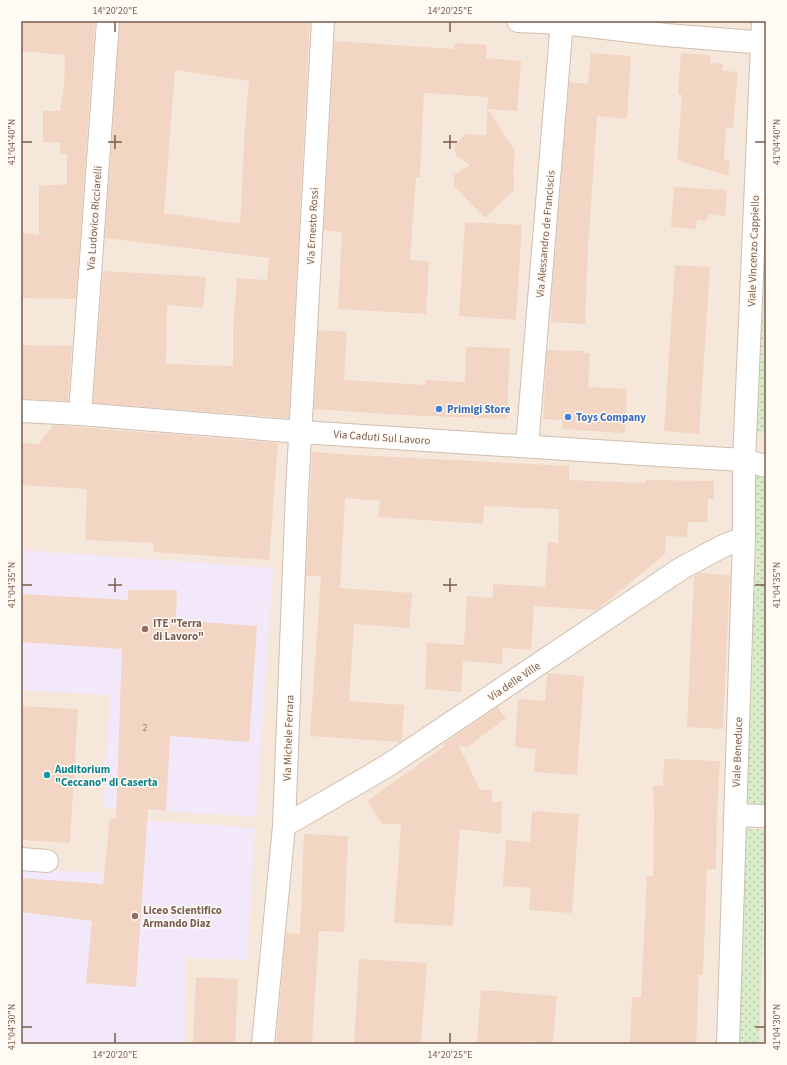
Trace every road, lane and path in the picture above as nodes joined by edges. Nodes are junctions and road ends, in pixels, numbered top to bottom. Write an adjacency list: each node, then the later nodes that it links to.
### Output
1 (108, 21): 8 (street, Via Ludovico Ricciarelli)
2 (324, 21): 9 (street, Via Ernesto Rossi)
3 (518, 21): 4 (street)
4 (562, 22): 5 (street); 10 (street, Via Alessandro de Franciscis)
5 (667, 28): 6 (street)
6 (763, 35): 11 (street, Viale Vincenzo Cappiello)
7 (21, 412): 8 (street, Via Caduti Sul Lavoro)
8 (80, 414): 9 (street, Via Caduti Sul Lavoro)
9 (301, 432): 10 (street, Via Caduti Sul Lavoro); 16 (street, Via Michele Ferrara)
10 (527, 446): 11 (street, Via Caduti Sul Lavoro)
11 (744, 460): 12 (street, Via Caduti Sul Lavoro); 13 (street, Viale Beneduce)
12 (766, 466)
13 (744, 538): 14 (street, Viale Beneduce); 16 (street, Via delle Ville)
14 (735, 815): 15 (street); 20 (street, Viale Beneduce)
15 (766, 816)
16 (284, 826): 19 (street, Via Michele Ferrara)
17 (21, 859): 18 (street)
18 (47, 861)
19 (263, 1044)
20 (728, 1044)

